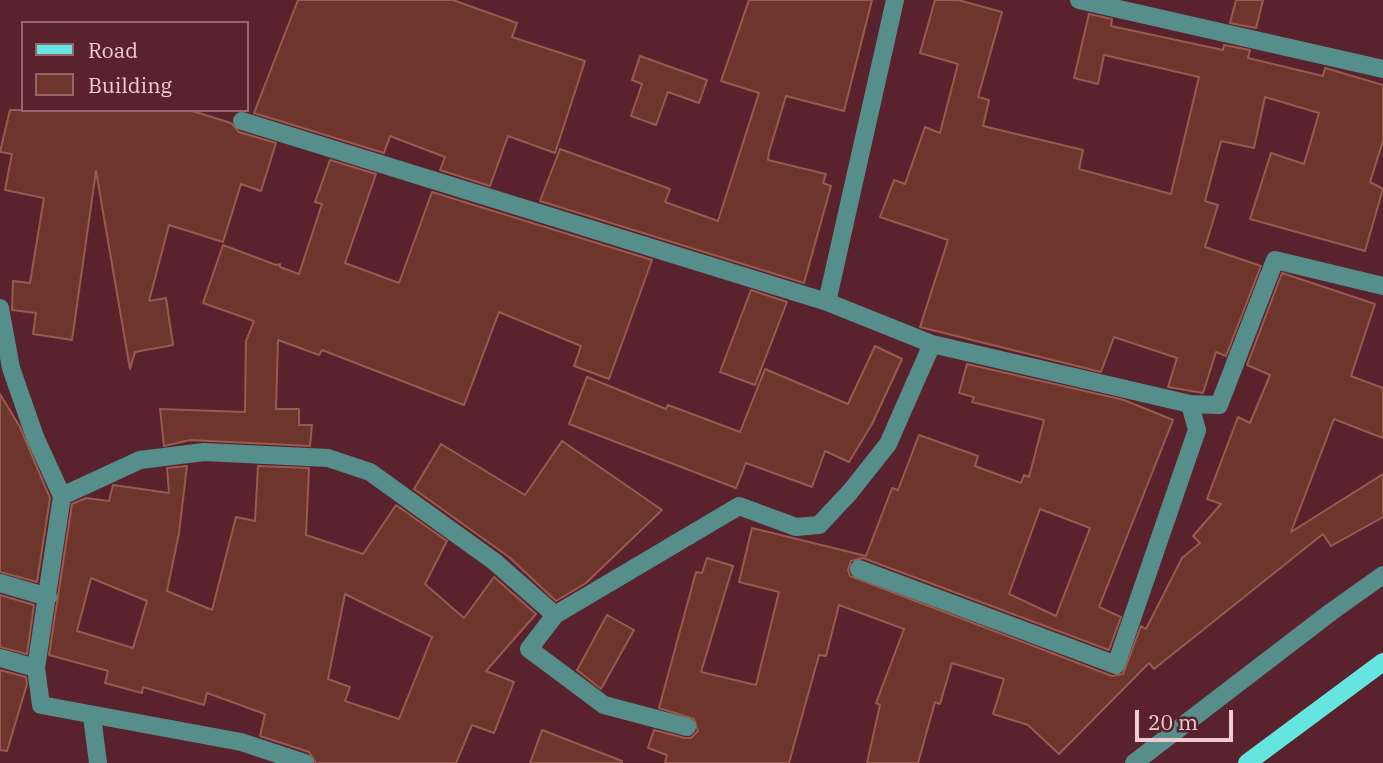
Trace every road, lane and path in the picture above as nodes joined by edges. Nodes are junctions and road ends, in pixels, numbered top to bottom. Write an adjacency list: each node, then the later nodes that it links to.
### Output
1 (895, 0): 6 (street)
2 (1079, 0): 3 (street)
3 (1383, 69)
4 (242, 121): 6 (street)
5 (1383, 286): 9 (street)
6 (827, 302): 8 (street)
7 (0, 308): 10 (street)
8 (932, 344): 9 (street); 15 (street)
9 (1190, 404): 11 (street)
10 (62, 496): 14 (street); 15 (street)
11 (859, 569)
12 (1383, 575): 23 (street)
13 (0, 583): 14 (street)
14 (48, 597): 18 (street)
15 (555, 615): 20 (street)
16 (0, 658): 18 (street)
17 (1383, 662): 24 (main road)
18 (36, 668): 19 (street)
19 (92, 716): 21 (street); 22 (street)
20 (687, 727)
21 (98, 763)
22 (305, 763)
23 (1133, 763)
24 (1247, 763)

